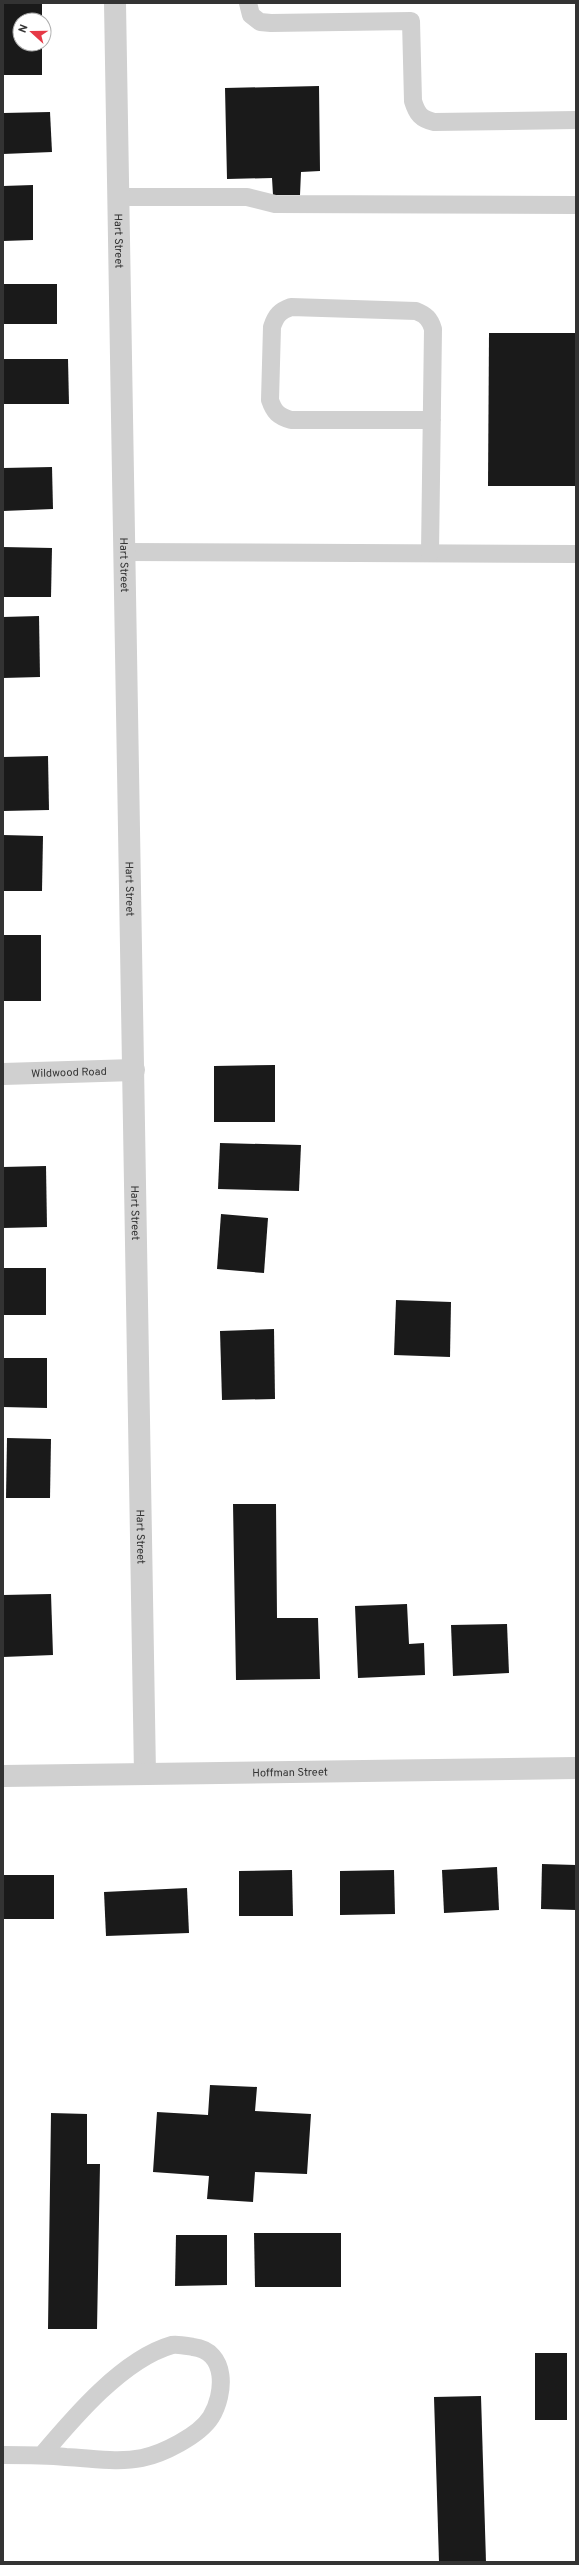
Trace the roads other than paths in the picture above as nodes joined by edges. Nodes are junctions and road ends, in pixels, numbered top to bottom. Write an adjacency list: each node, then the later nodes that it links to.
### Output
1 (115, 3): 4 (street, Hart Street)
2 (248, 3): 3 (lane)
3 (576, 120)
4 (118, 197): 5 (lane); 7 (street, Hart Street)
5 (576, 205)
6 (432, 420): 6 (lane); 8 (lane)
7 (125, 552): 8 (lane); 10 (street, Hart Street)
8 (430, 553): 9 (lane)
9 (576, 554)
10 (134, 1070): 11 (street, Wildwood Road); 13 (street, Hart Street)
11 (3, 1074)
12 (576, 1768): 13 (street, Hoffman Street)
13 (145, 1774): 14 (street, Hoffman Street)
14 (3, 1776)
15 (3, 2455): 16 (lane)
16 (42, 2455): 16 (lane)

